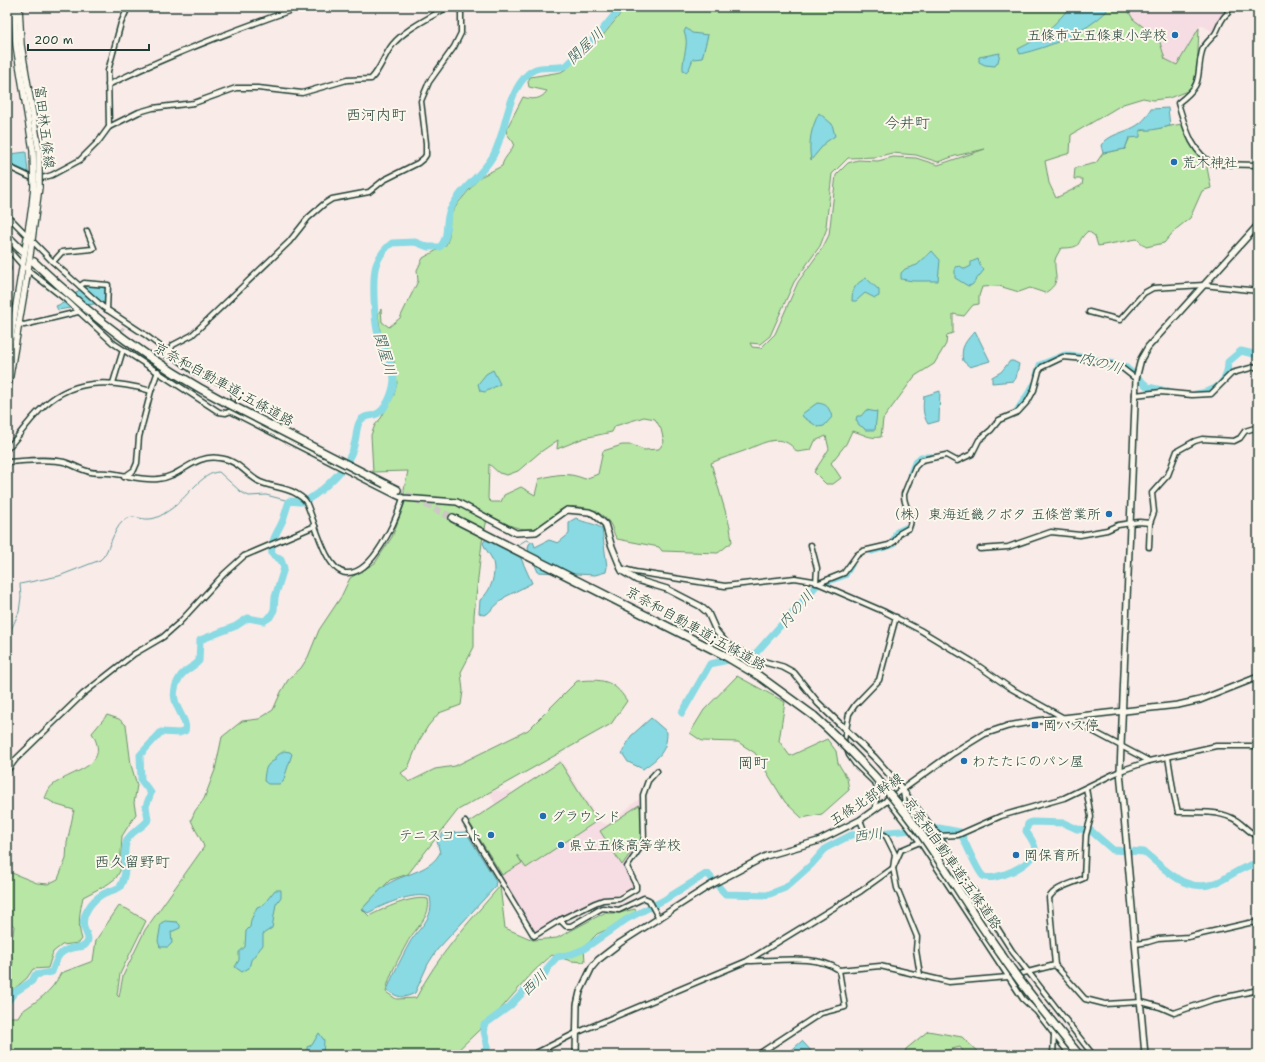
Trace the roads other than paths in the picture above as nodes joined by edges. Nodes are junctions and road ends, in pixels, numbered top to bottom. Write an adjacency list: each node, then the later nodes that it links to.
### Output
1 (14, 7): 10 (main road, 富田林五條線)
2 (19, 7): 10 (main road, 富田林五條線)
3 (128, 7): 8 (street)
4 (300, 7): 8 (street)
5 (447, 7): 9 (street)
6 (461, 7): 38 (street)
7 (1227, 7): 11 (street)
8 (108, 85): 9 (street)
9 (109, 127): 12 (street)
10 (36, 150): 13 (main road, 富田林五條線, bridge)
11 (1258, 165)
12 (7, 168)
13 (37, 187): 17 (main road, 富田林五條線); 19 (main road, 富田林五條線)
14 (7, 215): 17 (street)
15 (1258, 226): 28 (street)
16 (87, 231): 23 (street)
17 (27, 235): 19 (street); 25 (main road, 富田林五條線)
18 (7, 236): 21 (highway)
19 (32, 241): 23 (street); 27 (main road, 富田林五條線)
20 (7, 248): 25 (street)
21 (21, 250)
22 (34, 262): 31 (highway, 京奈和自動車道;五條道路)
23 (53, 262): 29 (street)
24 (7, 264): 26 (street)
25 (23, 266): 27 (street); 36 (main road, 富田林五條線)
26 (7, 270)
27 (28, 270): 31 (street); 36 (main road, 富田林五條線)
28 (1204, 285): 30 (street); 34 (street); 43 (street)
29 (80, 286): 33 (street); 33 (street)
30 (1258, 292)
31 (67, 298): 32 (highway, 京奈和自動車道;五條道路)
32 (82, 310): 36 (street); 37 (street); 53 (highway, 京奈和自動車道;五條道路, bridge)
33 (107, 310): 38 (street)
34 (1089, 312)
35 (7, 321): 36 (street)
36 (16, 323): 40 (main road, 富田林五條線); 46 (main road, 富田林五條線)
37 (123, 350): 42 (street); 44 (street)
38 (168, 351): 39 (street); 48 (street)
39 (166, 356)
40 (7, 361)
41 (1258, 366): 47 (street)
42 (158, 371): 45 (street); 48 (street)
43 (1136, 379): 47 (street); 65 (street)
44 (113, 383): 45 (street); 50 (street)
45 (150, 391): 52 (street)
46 (7, 393)
47 (1135, 395): 56 (street)
48 (231, 411): 53 (street)
49 (1258, 427): 57 (street)
50 (7, 449)
51 (7, 462): 52 (street)
52 (124, 477): 58 (street)
53 (397, 492): 54 (street)
54 (403, 498): 58 (street); 62 (street)
55 (453, 518): 108 (highway, 京奈和自動車道;五條道路, bridge)
56 (1130, 523): 57 (street); 61 (street); 68 (street)
57 (1150, 523): 60 (street)
58 (315, 526): 75 (street)
59 (811, 545): 65 (street)
60 (1149, 547)
61 (980, 549)
62 (620, 568): 63 (street); 64 (street)
63 (635, 572): 64 (street); 65 (street)
64 (626, 575): 70 (street)
65 (818, 583): 66 (street)
66 (896, 617): 69 (street); 70 (street)
67 (1258, 677): 68 (street, 五條北部幹線)
68 (1123, 711): 69 (street, 五條北部幹線); 71 (street)
69 (1066, 718): 71 (street); 79 (street, 五條北部幹線)
70 (846, 729): 79 (street); 81 (street)
71 (1121, 746): 74 (street); 77 (street)
72 (1258, 746): 73 (street)
73 (1168, 757): 74 (street); 86 (street)
74 (1149, 761): 77 (street)
75 (7, 771)
76 (657, 771): 90 (street)
77 (1120, 771): 78 (street); 92 (street)
78 (1086, 788): 85 (street); 94 (street)
79 (902, 790): 80 (street, 五條北部幹線); 82 (street); 85 (street)
80 (887, 799): 81 (street, 五條北部幹線); 82 (street)
81 (876, 808): 83 (street, 五條北部幹線)
82 (899, 816): 87 (street)
83 (860, 820): 88 (street); 89 (street, 五條北部幹線)
84 (465, 822): 90 (street)
85 (939, 836): 87 (street); 96 (street)
86 (1258, 836)
87 (920, 842): 88 (street); 98 (street)
88 (893, 868): 93 (street); 97 (street)
89 (659, 919): 90 (street); 101 (street, 五條北部幹線)
90 (560, 920)
91 (1258, 923): 92 (street)
92 (1136, 944): 100 (street)
93 (747, 961): 95 (street); 101 (street)
94 (1055, 965): 96 (street); 100 (street)
95 (839, 970): 97 (street); 105 (street)
96 (1028, 973): 98 (street); 109 (street)
97 (920, 975): 98 (street)
98 (1008, 977): 102 (street)
99 (1258, 990): 100 (street)
100 (1141, 1002): 110 (street)
101 (576, 1033): 103 (street); 104 (street, 五條北部幹線)
102 (1054, 1035): 106 (street); 107 (street)
103 (532, 1055)
104 (576, 1055)
105 (757, 1055)
106 (1053, 1055)
107 (1070, 1055)
108 (1079, 1055)
109 (1093, 1055)
110 (1145, 1055)

